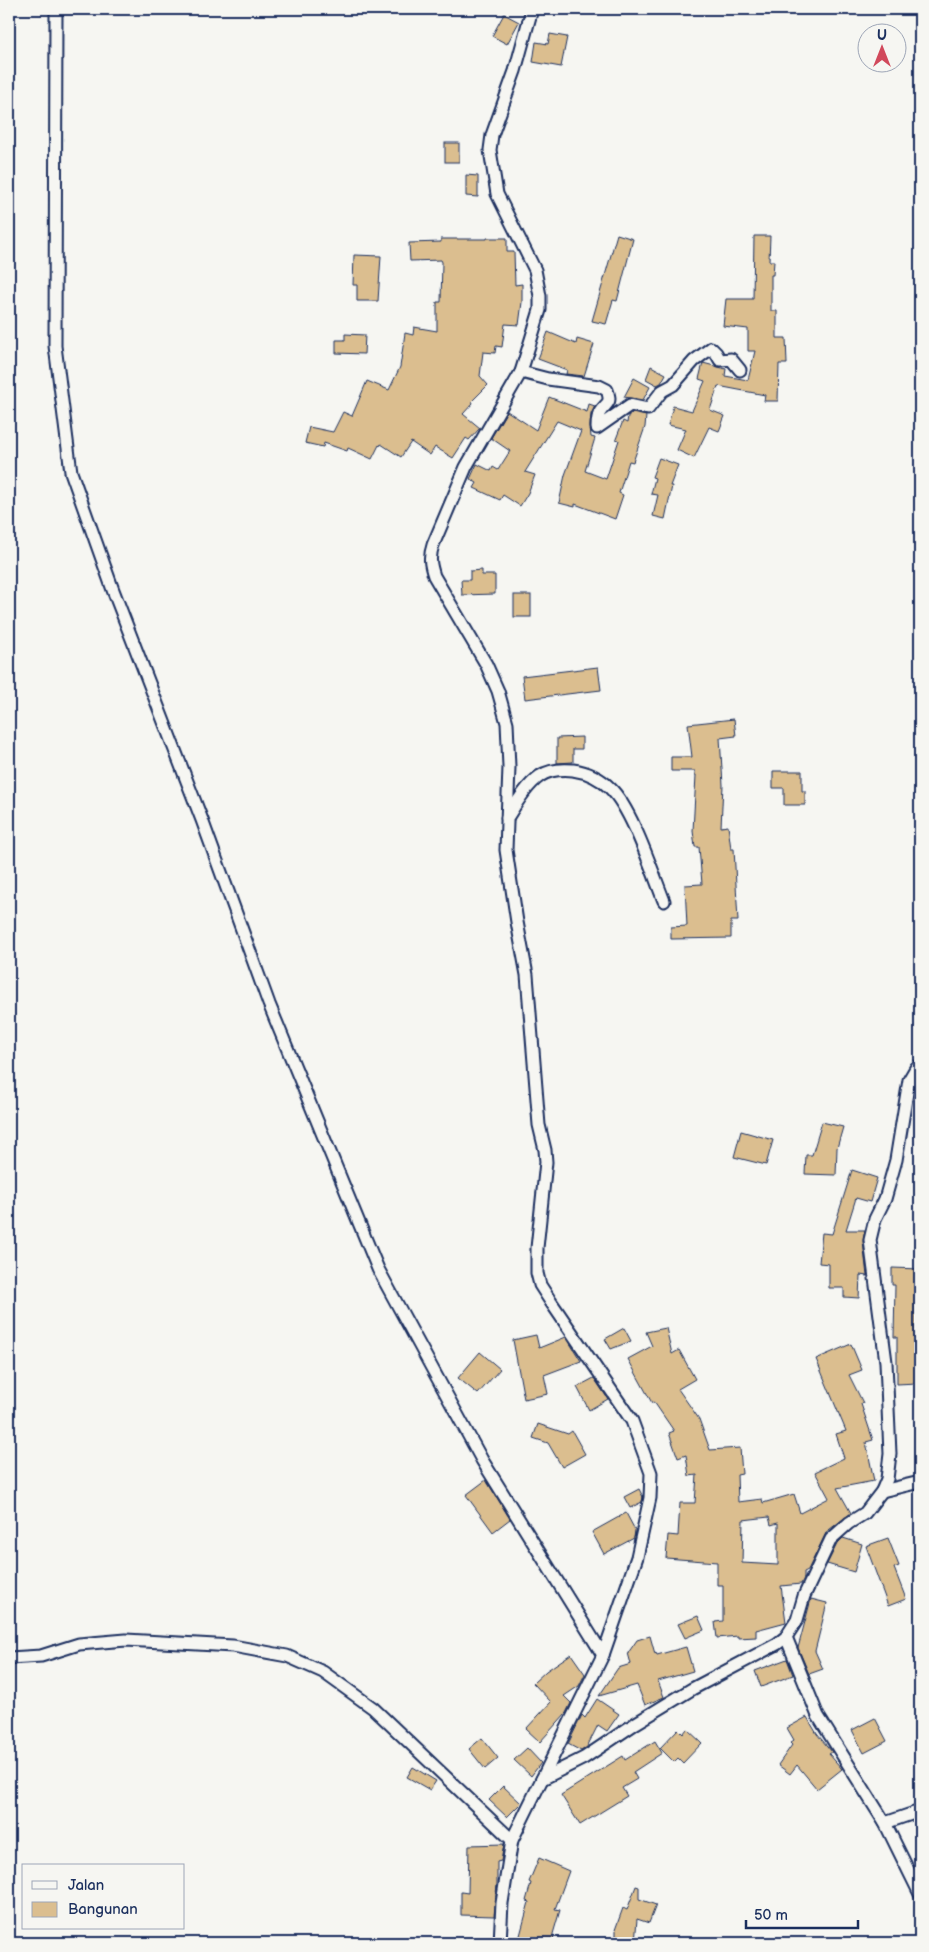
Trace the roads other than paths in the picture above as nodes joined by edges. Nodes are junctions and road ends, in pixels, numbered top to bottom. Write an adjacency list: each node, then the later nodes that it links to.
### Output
1 (56, 9): 11 (street)
2 (532, 9): 4 (street)
3 (740, 370): 4 (street)
4 (521, 372): 5 (street)
5 (507, 818): 6 (street); 11 (street)
6 (664, 901)
7 (920, 1065): 9 (street)
8 (920, 1482): 9 (street)
9 (882, 1491): 10 (street)
10 (786, 1637): 13 (street); 15 (street)
11 (603, 1655): 13 (street)
12 (9, 1658): 16 (street)
13 (542, 1779): 16 (street)
14 (920, 1810): 15 (street)
15 (885, 1823): 17 (street)
16 (512, 1840): 18 (street)
17 (920, 1894)
18 (500, 1943)

